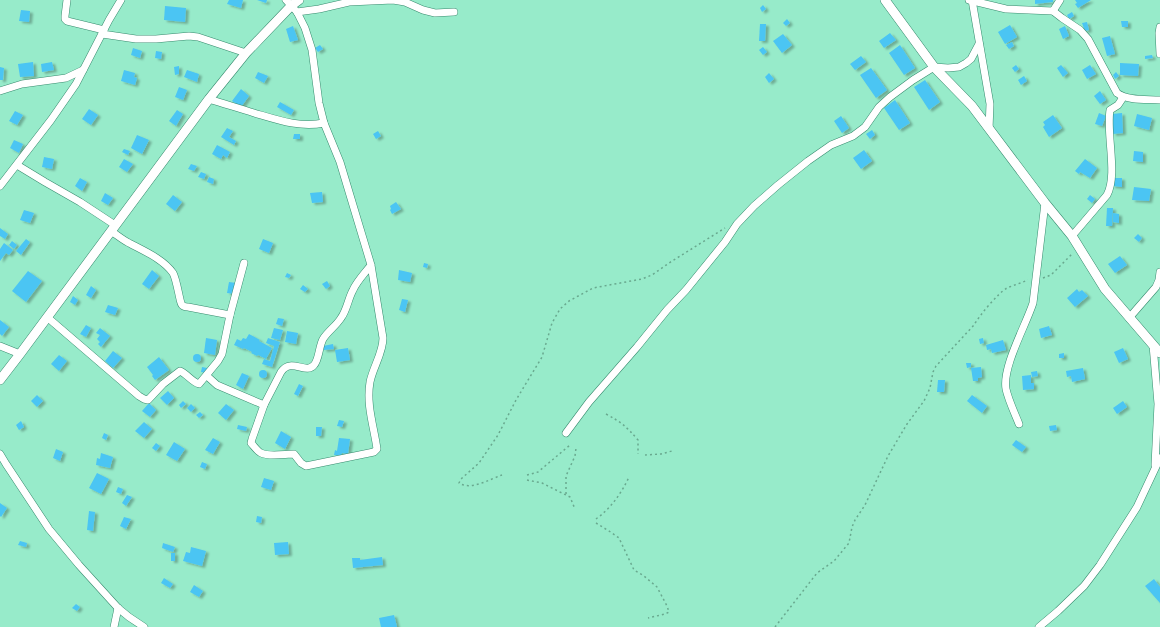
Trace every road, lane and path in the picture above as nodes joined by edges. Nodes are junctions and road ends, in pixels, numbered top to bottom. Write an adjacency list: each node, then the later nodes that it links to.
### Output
1 (67, 0): 11 (street)
2 (121, 0): 11 (street)
3 (299, 0): 7 (street)
4 (886, 0): 15 (street)
5 (971, 0): 8 (street); 12 (street)
6 (1060, 0): 8 (street)
7 (291, 6): 9 (street); 13 (street); 21 (street)
8 (1053, 11): 18 (street)
9 (454, 12)
10 (1160, 27): 14 (street)
11 (103, 32): 13 (street); 16 (street)
12 (979, 44): 15 (street); 22 (street)
13 (246, 53): 19 (street)
14 (1160, 54)
15 (934, 67): 22 (street); 26 (street)
16 (83, 70): 17 (street); 23 (street)
17 (0, 91)
18 (1121, 96): 20 (street); 28 (street)
19 (209, 99): 21 (street); 27 (street)
20 (1160, 100)
21 (324, 123): 31 (street)
22 (989, 129): 25 (street)
23 (17, 165): 24 (street); 27 (street)
24 (0, 186)
25 (1045, 203): 28 (street); 46 (street)
26 (739, 222): 47 (street); 56 (path)
27 (113, 228): 35 (street); 36 (street)
28 (1072, 236): 29 (street)
29 (1079, 248): 33 (path); 37 (street)
30 (244, 263): 35 (street)
31 (371, 265): 44 (street); 44 (street)
32 (1160, 272): 37 (street)
33 (1038, 278)
34 (1033, 279): 68 (path)
35 (230, 315): 42 (street)
36 (47, 317): 41 (street); 42 (street)
37 (1129, 318): 38 (street)
38 (1153, 345): 40 (street); 55 (street)
39 (0, 346): 41 (street)
40 (1160, 353)
41 (20, 354): 43 (street)
42 (206, 376): 44 (street)
43 (0, 380)
44 (264, 405)
45 (606, 414): 52 (path)
46 (1019, 424)
47 (566, 433)
48 (570, 445): 57 (path)
49 (576, 448): 60 (path)
50 (672, 451): 53 (path)
51 (0, 454): 64 (street)
52 (638, 454)
53 (645, 454)
54 (1160, 458): 55 (street)
55 (1155, 468): 69 (street)
56 (502, 475)
57 (527, 475)
58 (629, 478): 62 (path)
59 (527, 480): 60 (path)
60 (566, 494): 61 (path)
61 (575, 509)
62 (596, 518)
63 (596, 523): 65 (path)
64 (118, 608): 66 (street); 67 (street)
65 (648, 618)
66 (114, 627)
67 (144, 627)
68 (775, 627)
69 (1039, 627)

